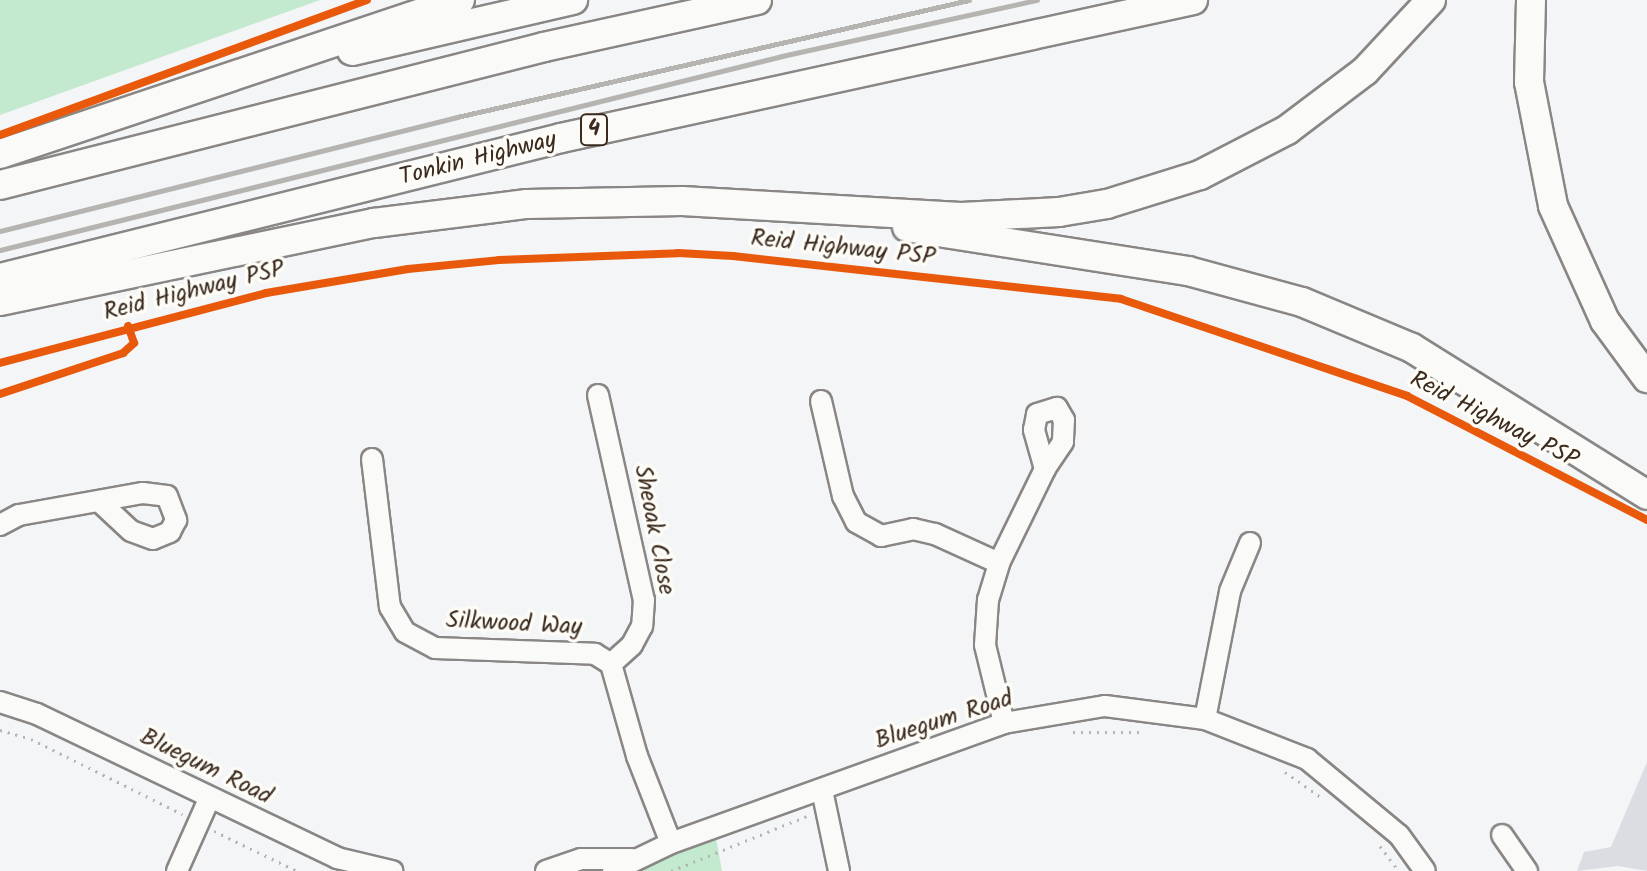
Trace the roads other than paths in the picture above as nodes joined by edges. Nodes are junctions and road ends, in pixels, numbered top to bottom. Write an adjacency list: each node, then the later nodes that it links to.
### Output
1 (460, 0): 7 (highway)
2 (573, 0): 7 (highway)
3 (757, 0): 9 (highway)
4 (1193, 0): 11 (highway, Tonkin Highway / 4)
5 (1431, 0): 10 (highway)
6 (1531, 0): 13 (highway)
7 (227, 80): 8 (highway)
8 (0, 154)
9 (0, 185)
10 (844, 213): 12 (highway); 18 (highway)
11 (0, 278)
12 (0, 301)
13 (1647, 378)
14 (598, 395): 23 (street, Sheoak Close)
15 (821, 401): 22 (street)
16 (372, 459): 23 (street, Silkwood Way)
17 (1045, 469): 22 (street)
18 (1647, 495)
19 (102, 504): 20 (street)
20 (0, 525)
21 (1250, 543): 25 (street)
22 (999, 563): 26 (street)
23 (611, 664): 30 (street)
24 (0, 702): 27 (street, Bluegum Road)
25 (1205, 719): 26 (street, Bluegum Road); 37 (street, Bluegum Road)
26 (1004, 723): 28 (street, Bluegum Road)
27 (209, 799): 32 (street, Bluegum Road); 33 (street)
28 (824, 800): 30 (street, Bluegum Road); 36 (street)
29 (1502, 835): 38 (street)
30 (671, 843): 31 (street, Bluegum Road)
31 (632, 859): 34 (street, Bluegum Road); 35 (street, Bluegum Road)
32 (382, 870)
33 (177, 871)
34 (546, 871)
35 (613, 871)
36 (839, 871)
37 (1425, 871)
38 (1527, 871)

